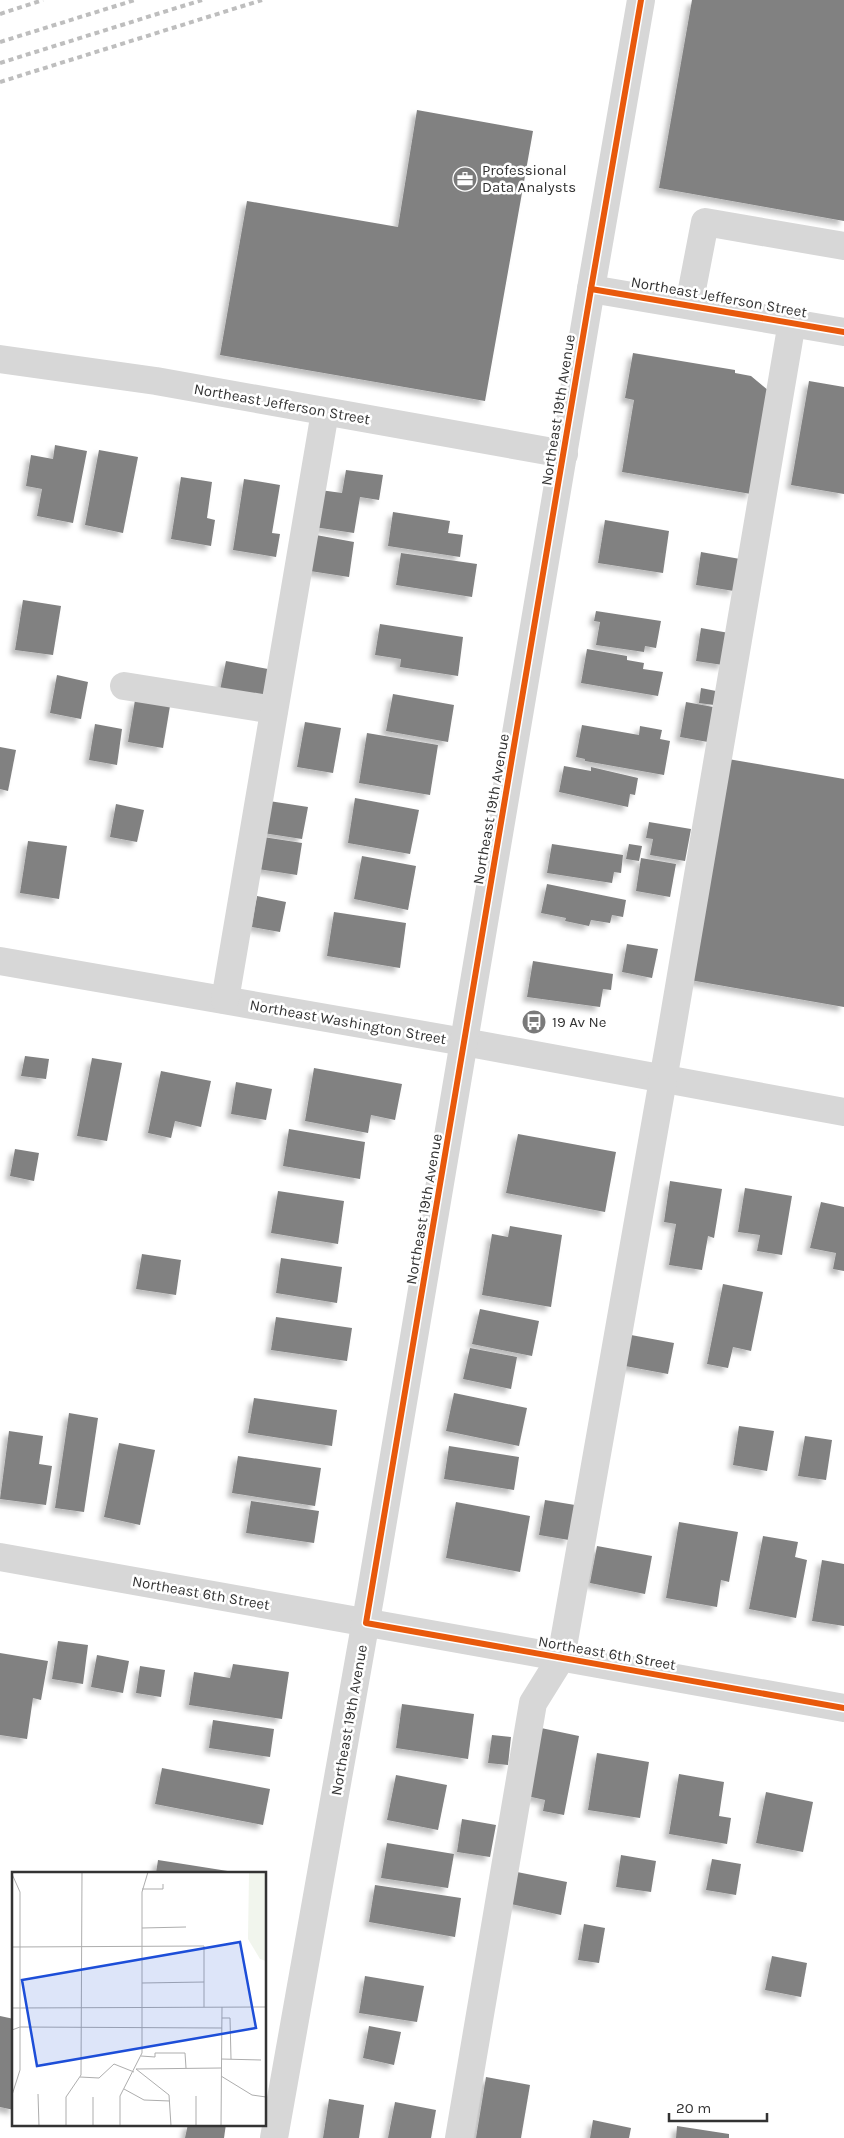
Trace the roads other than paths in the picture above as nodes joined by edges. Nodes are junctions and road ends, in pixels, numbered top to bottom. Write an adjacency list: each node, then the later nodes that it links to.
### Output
1 (642, 0): 3 (street, Northeast 19th Avenue)
2 (844, 246): 4 (street)
3 (591, 289): 4 (street, Northeast Jefferson Street); 9 (street, Northeast 19th Avenue)
4 (689, 305): 5 (street, Northeast Jefferson Street)
5 (792, 322): 6 (street, Northeast Jefferson Street); 15 (street)
6 (844, 332)
7 (0, 359): 8 (street, Northeast Jefferson Street)
8 (325, 412): 9 (street, Northeast Jefferson Street); 11 (street)
9 (564, 454): 14 (street, Northeast 19th Avenue)
10 (124, 686): 11 (street)
11 (274, 710): 13 (street)
12 (0, 961): 13 (street, Northeast Washington Street)
13 (225, 1000): 14 (street, Northeast Washington Street)
14 (464, 1042): 15 (street, Northeast Washington Street); 18 (street, Northeast 19th Avenue)
15 (663, 1078): 16 (street, Northeast Washington Street); 19 (street)
16 (844, 1112)
17 (0, 1558): 18 (street, Northeast 6th Street)
18 (366, 1623): 19 (street, Northeast 6th Street); 21 (street, Northeast 19th Avenue)
19 (561, 1658): 20 (street, Northeast 6th Street); 22 (street)
20 (844, 1708)
21 (274, 2138)
22 (459, 2138)

